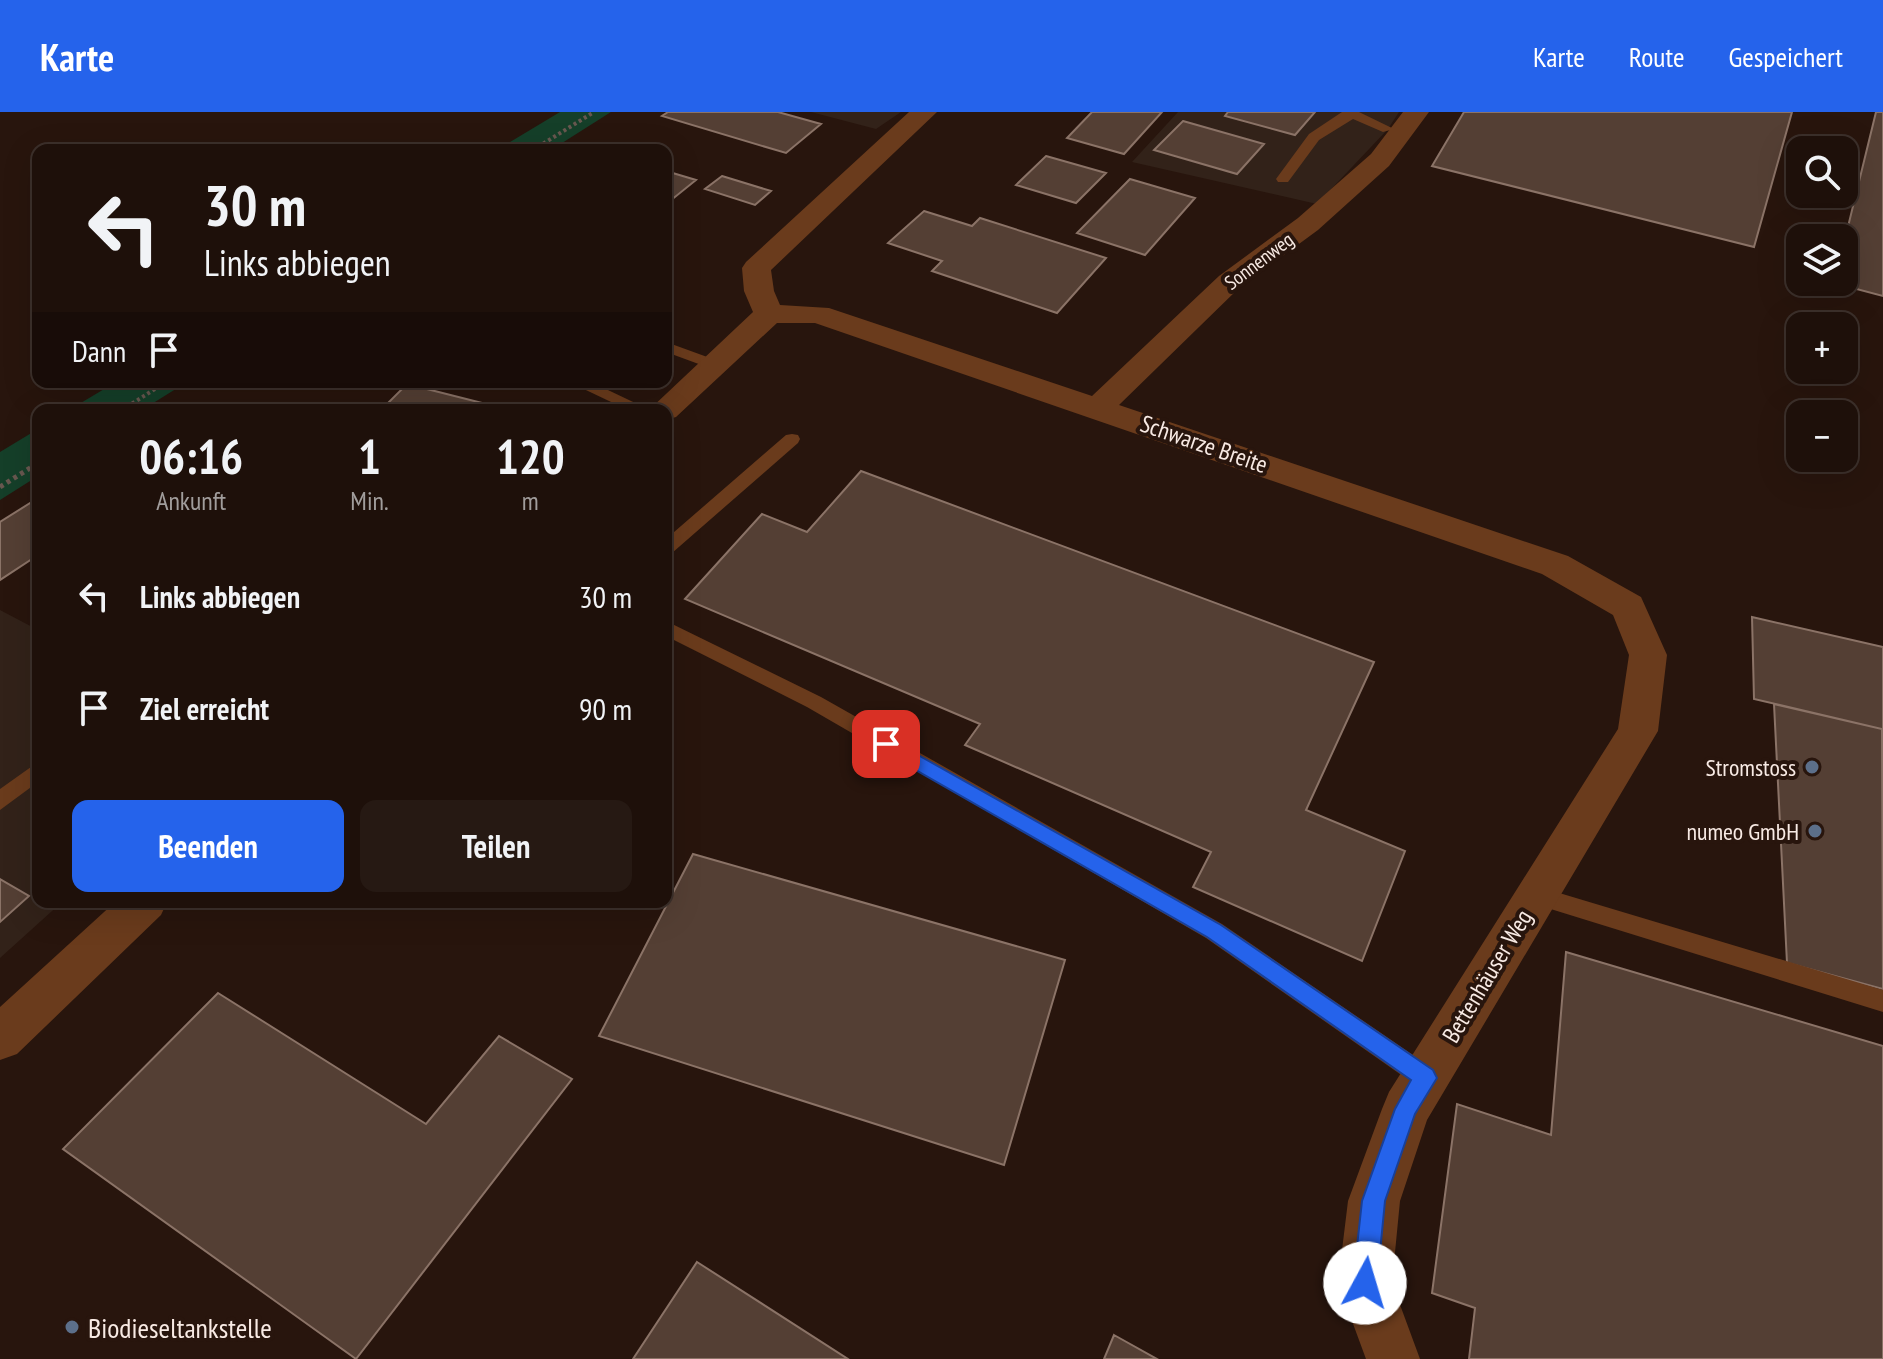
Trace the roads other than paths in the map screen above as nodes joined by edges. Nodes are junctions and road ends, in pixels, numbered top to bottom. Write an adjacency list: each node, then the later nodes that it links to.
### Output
1 (924, 112): 6 (street)
2 (1416, 112): 12 (street, Sonnenweg)
3 (1349, 113): 4 (lane); 5 (lane)
4 (1388, 129)
5 (1283, 179)
6 (769, 314): 8 (street); 12 (street, Schwarze Breite)
7 (672, 349): 8 (lane)
8 (715, 365): 11 (street)
9 (591, 388): 10 (lane)
10 (628, 404)
11 (672, 404)
12 (1099, 407): 15 (street, Schwarze Breite)
13 (792, 439): 14 (lane)
14 (672, 544)
15 (1628, 607): 19 (street, Bettenhäuser Weg)
16 (672, 631): 23 (lane)
17 (32, 775): 18 (lane)
18 (0, 801)
19 (1536, 895): 21 (lane); 23 (street, Bettenhäuser Weg)
20 (139, 908): 22 (street)
21 (1883, 1001)
22 (0, 1038)
23 (1426, 1078): 24 (street, Bettenhäuser Weg)
24 (1393, 1359)

